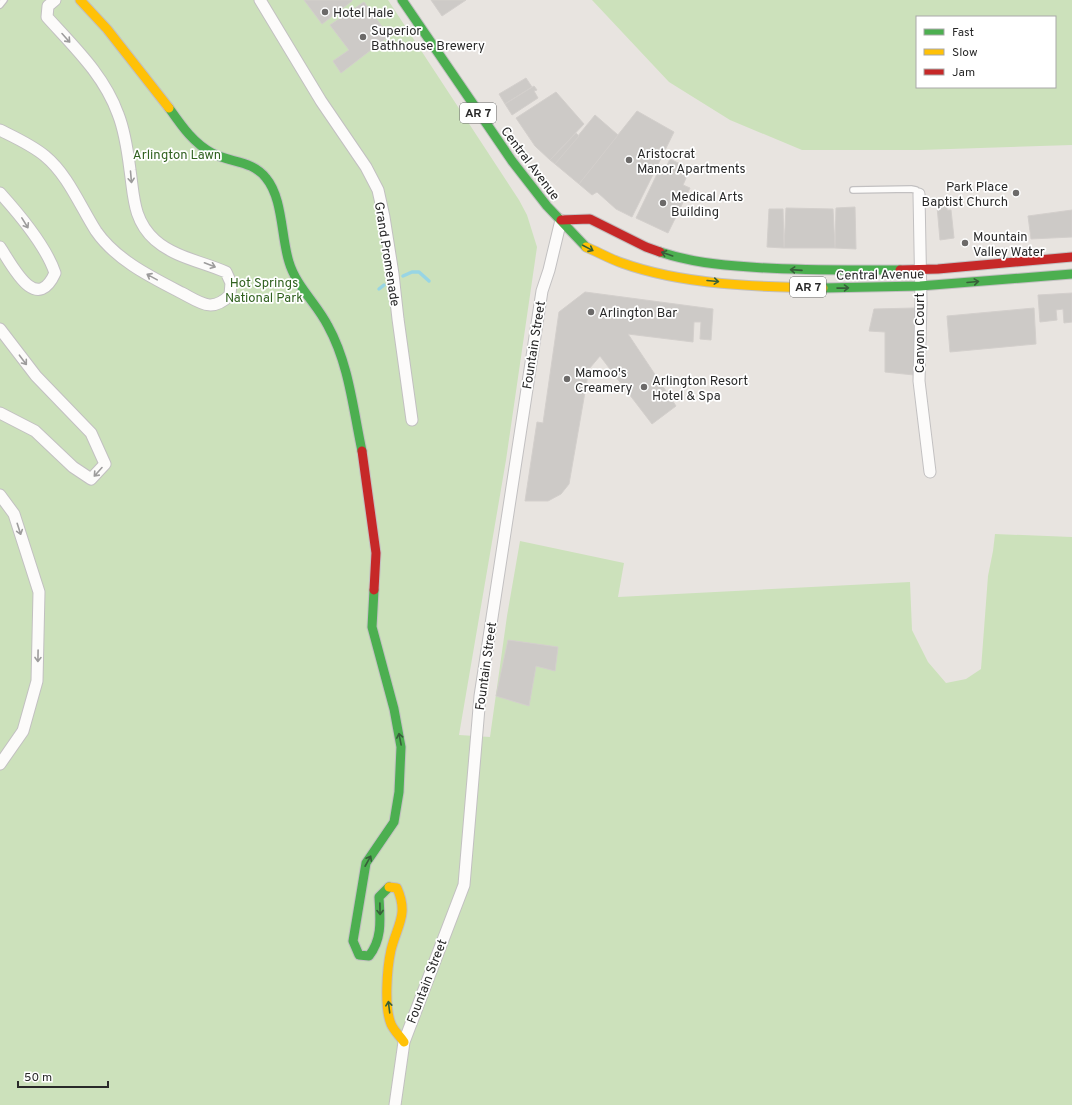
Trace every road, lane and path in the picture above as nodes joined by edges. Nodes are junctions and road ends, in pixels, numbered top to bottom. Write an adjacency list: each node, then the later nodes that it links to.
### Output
1 (4, 0): 6 (lane)
2 (55, 0): 7 (street, one-way to 7)
3 (80, 0): 23 (street, one-way to 3)
4 (260, 0): 19 (street, Grand Promenade)
5 (402, 0): 11 (street, Central Avenue / AR 7)
6 (0, 5)
7 (0, 130)
8 (853, 190): 10 (lane)
9 (0, 193): 12 (street, one-way to 12)
10 (919, 194): 14 (street, Canyon Court)
11 (561, 220): 14 (street, Central Avenue, one-way to 11); 16 (street, Central Avenue / AR 7, one-way to 16); 23 (street, Fountain Street)
12 (0, 247)
13 (1072, 256): 14 (street, Central Avenue)
14 (920, 269): 16 (street, Canyon Court)
15 (1072, 274): 16 (street, Central Avenue / AR 7, one-way to 15)
16 (920, 286): 20 (street, Canyon Court)
17 (0, 329): 18 (street, one-way to 18)
18 (0, 413)
19 (412, 420)
20 (930, 472)
21 (0, 495): 22 (street, one-way to 22)
22 (0, 764)
23 (404, 1042): 24 (street, Fountain Street)
24 (394, 1105)

